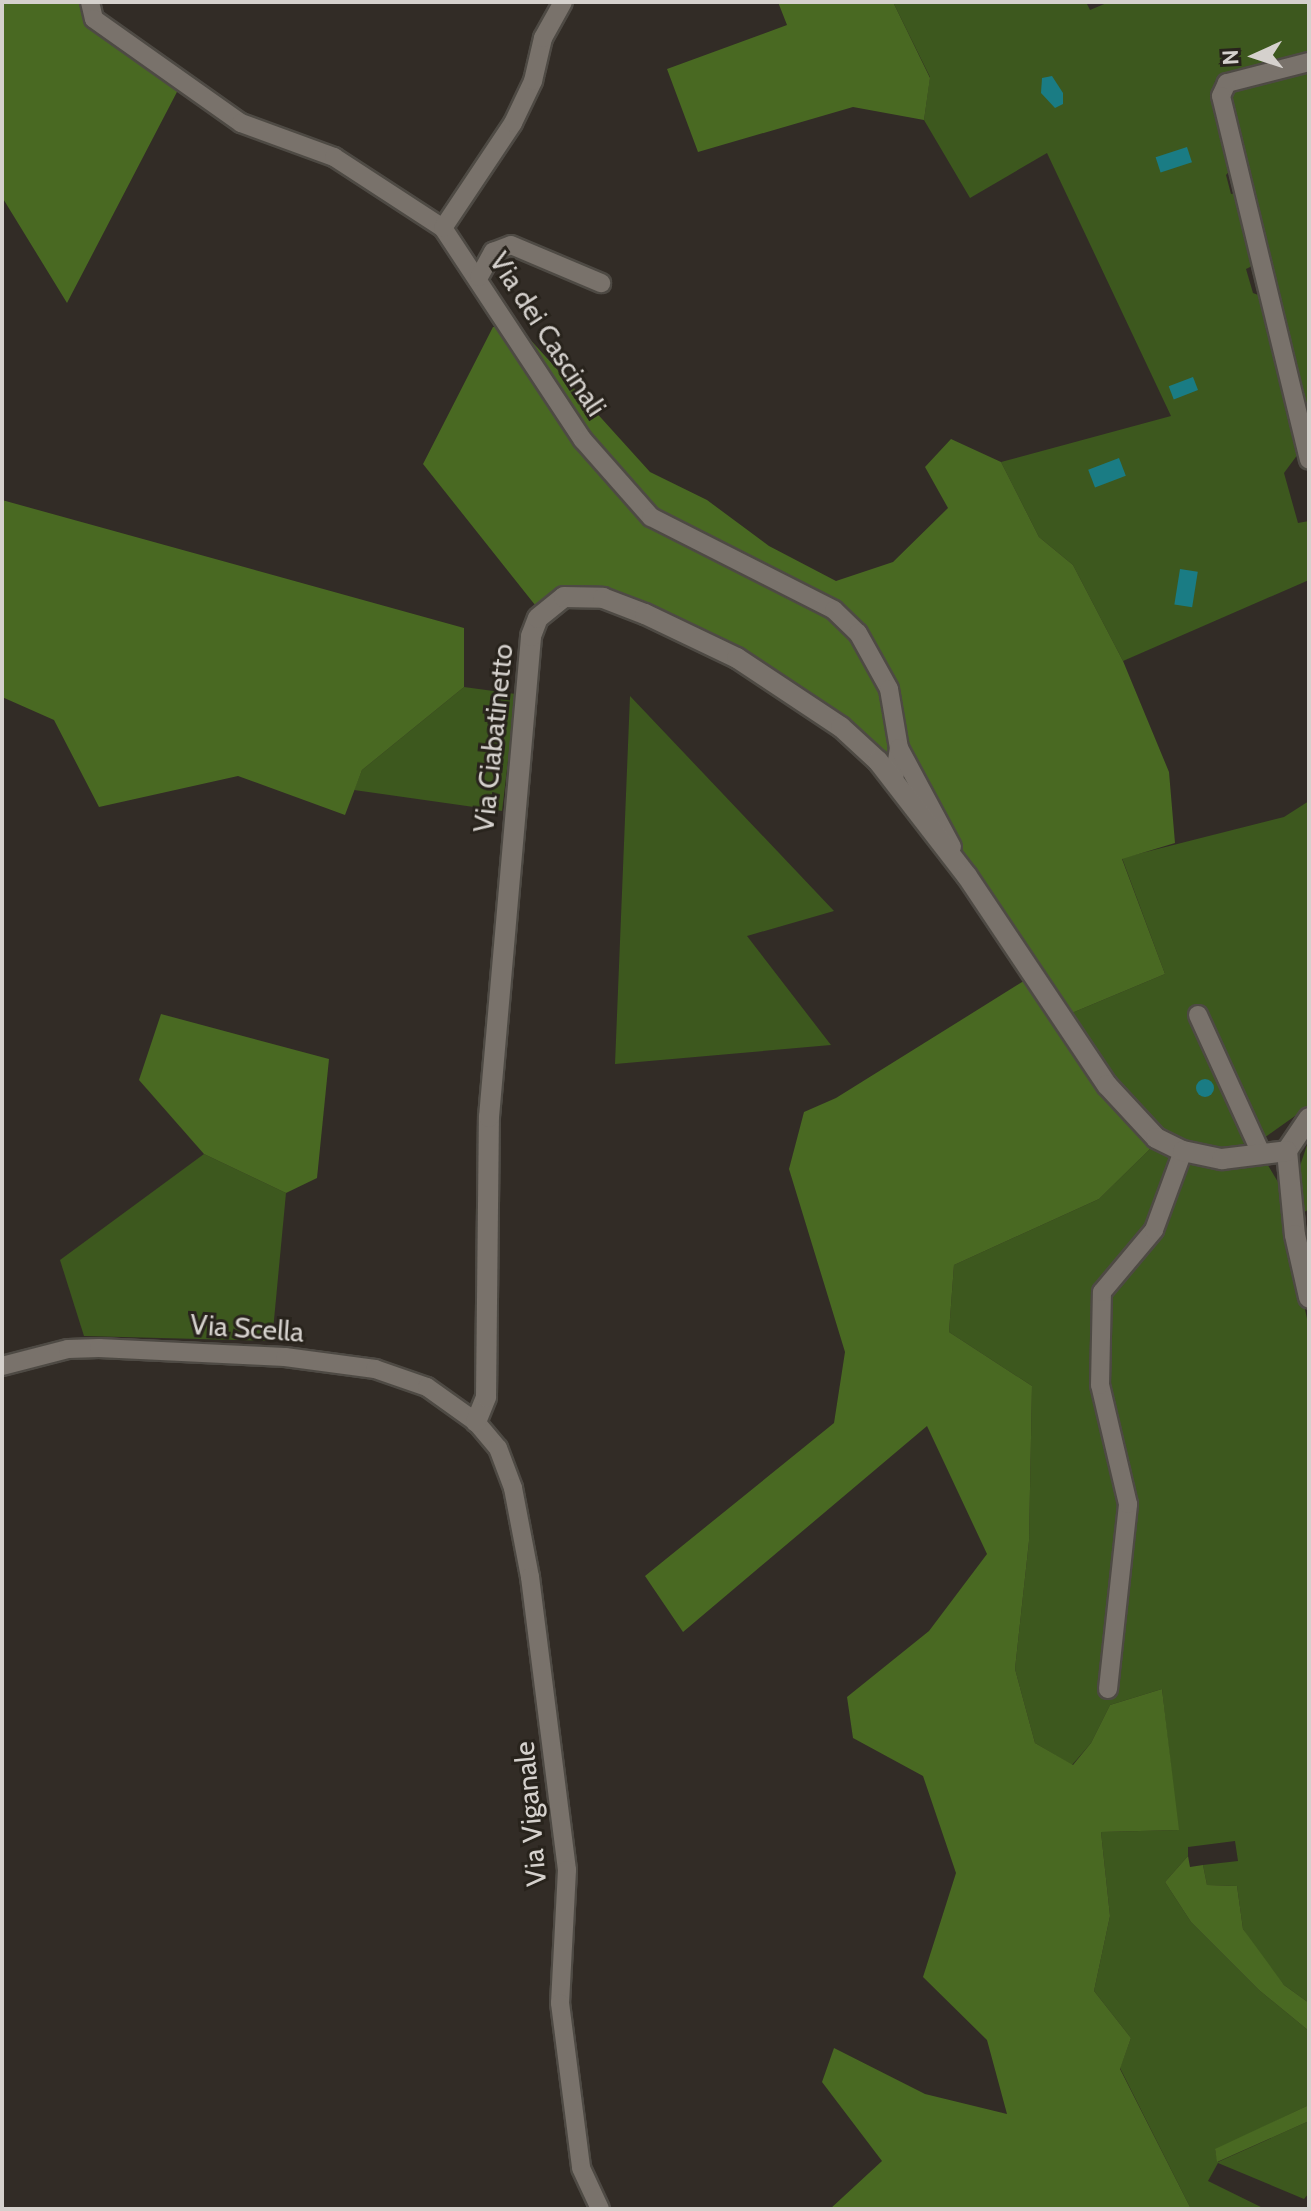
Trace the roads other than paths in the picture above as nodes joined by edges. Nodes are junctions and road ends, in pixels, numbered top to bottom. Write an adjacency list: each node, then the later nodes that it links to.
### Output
1 (90, 2): 4 (street, Via dei Cascinali)
2 (563, 2): 4 (street)
3 (1309, 62): 7 (street)
4 (443, 228): 5 (street, Via dei Cascinali)
5 (479, 277): 6 (street); 8 (street, Via dei Cascinali)
6 (601, 283)
7 (1309, 459)
8 (899, 748): 9 (street, Via dei Cascinali); 10 (street, Via dei Cascinali)
9 (894, 780): 10 (street, Via Ciabatinetto); 18 (street, Via Ciabatinetto)
10 (968, 877): 13 (street, Via Ciabatinetto)
11 (1198, 1015): 14 (street)
12 (1309, 1118): 15 (street)
13 (1183, 1151): 14 (street, Via Ciabatinetto); 19 (street)
14 (1260, 1151): 15 (street, Via Ciabatinetto)
15 (1287, 1151): 16 (street)
16 (1309, 1297)
17 (2, 1366): 18 (street, Via Scella)
18 (476, 1422): 20 (street, Via Viganale)
19 (1108, 1689)
20 (600, 2209)

